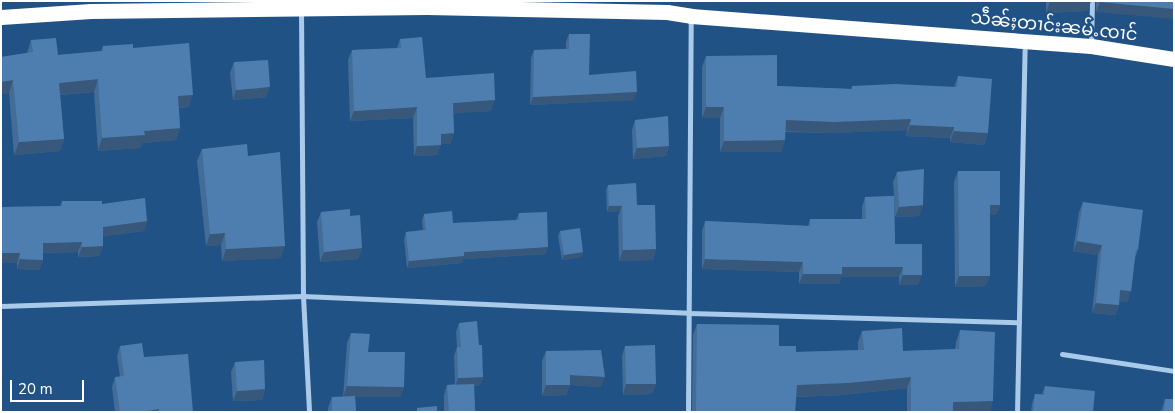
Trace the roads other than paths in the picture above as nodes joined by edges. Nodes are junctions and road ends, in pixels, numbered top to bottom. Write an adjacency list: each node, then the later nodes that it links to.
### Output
1 (1092, 1): 6 (street)
2 (301, 9): 3 (highway, သဵၼ်ႈတၢင်းၼမ်ႉၸၢင်); 4 (highway, သဵၼ်ႈတၢင်းၼမ်ႉၸၢင်); 8 (street)
3 (692, 16): 5 (highway, သဵၼ်ႈတၢင်းၼမ်ႉၸၢင်); 10 (street)
4 (1, 17)
5 (1025, 41): 6 (highway, သဵၼ်ႈတၢင်းၼမ်ႉၸၢင်); 11 (street)
6 (1091, 46): 7 (highway, သဵၼ်ႈတၢင်းၼမ်ႉၸၢင်)
7 (1174, 59)
8 (303, 296): 9 (street); 10 (street); 14 (street)
9 (1, 306)
10 (689, 313): 11 (street); 15 (street)
11 (1019, 322): 16 (street)
12 (1062, 354): 13 (street)
13 (1174, 371)
14 (308, 412)
15 (688, 412)
16 (1017, 412)

